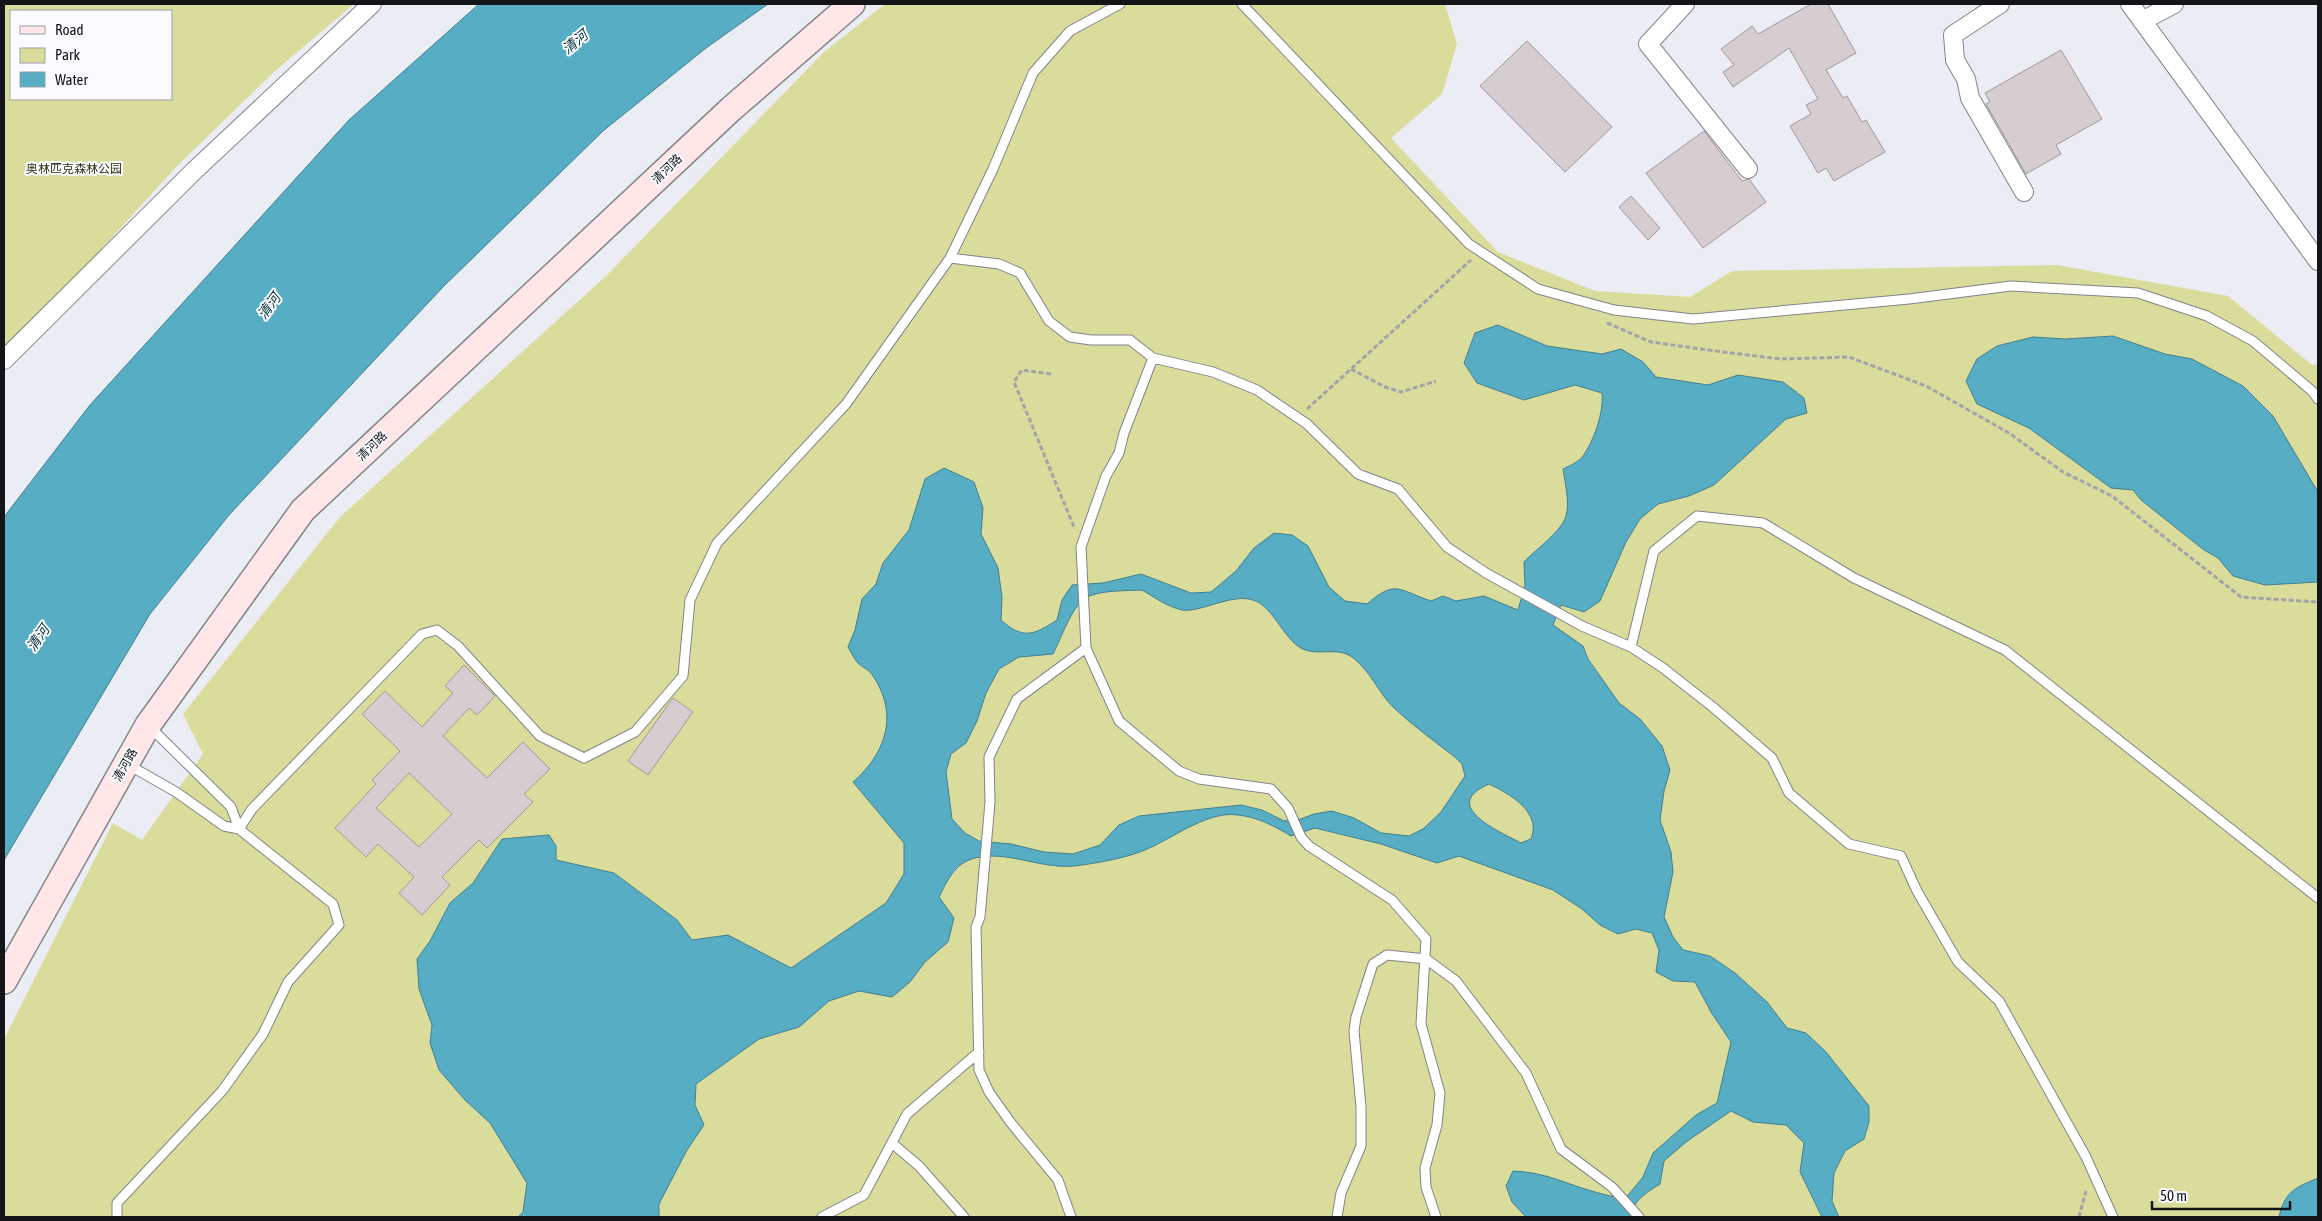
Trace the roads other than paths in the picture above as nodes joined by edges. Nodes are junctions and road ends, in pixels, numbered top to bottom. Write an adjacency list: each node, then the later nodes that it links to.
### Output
1 (372, 4): 15 (street)
2 (852, 4): 19 (street, 清河路)
3 (1120, 4): 12 (lane)
4 (1242, 4): 16 (lane)
5 (1684, 4): 10 (street)
6 (2000, 4): 11 (street)
7 (2130, 4): 9 (street)
8 (2174, 4): 9 (street)
9 (2142, 21): 13 (street)
10 (1748, 169)
11 (2024, 192)
12 (950, 258): 14 (lane); 21 (lane)
13 (2318, 261)
14 (1153, 358): 17 (lane); 18 (lane)
15 (4, 360)
16 (2318, 399)
17 (1631, 647): 22 (lane); 34 (lane)
18 (1086, 648): 23 (lane); 25 (lane)
19 (148, 725): 20 (street, 清河路); 21 (lane)
20 (125, 763): 21 (lane); 24 (street, 清河路)
21 (239, 828): 27 (lane)
22 (2318, 898)
23 (1426, 960): 31 (lane); 32 (lane); 33 (lane)
24 (4, 981)
25 (979, 1052): 26 (lane); 30 (lane)
26 (893, 1144): 28 (lane); 29 (lane)
27 (117, 1217)
28 (822, 1217)
29 (964, 1217)
30 (1071, 1217)
31 (1337, 1217)
32 (1436, 1217)
33 (1639, 1217)
34 (2113, 1217)

